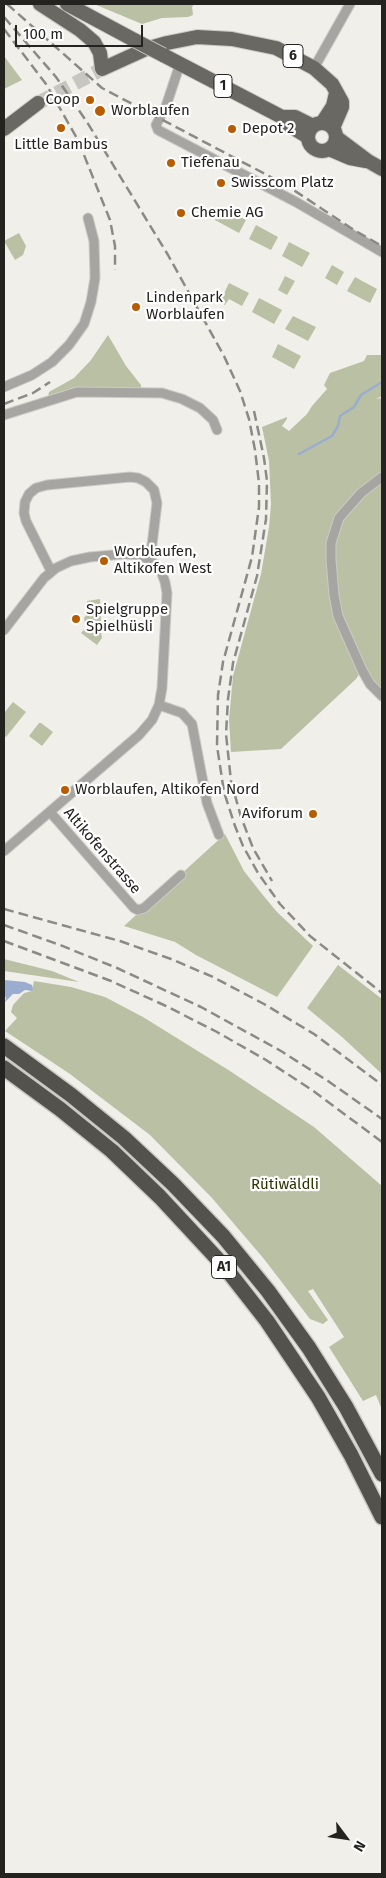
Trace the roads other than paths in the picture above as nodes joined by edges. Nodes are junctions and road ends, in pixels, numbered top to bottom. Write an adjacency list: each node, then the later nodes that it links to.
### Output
1 (40, 4): 5 (main road, 6)
2 (67, 4): 4 (main road, 1, bridge)
3 (350, 4): 5 (street)
4 (180, 64): 8 (main road, 1); 11 (street)
5 (314, 68): 8 (main road, 6)
6 (38, 103): 7 (main road)
7 (4, 129)
8 (324, 134): 9 (main road, 1)
9 (382, 169)
10 (88, 218): 12 (street)
11 (382, 252)
12 (4, 387)
13 (4, 415): 14 (street)
14 (217, 430)
15 (382, 477): 19 (street)
16 (148, 558): 17 (street); 17 (street); 20 (street, Altikofenstrasse)
17 (51, 571): 18 (street)
18 (4, 630)
19 (382, 696)
20 (159, 704): 21 (street, Altikofenstrasse); 22 (street)
21 (50, 812): 23 (street, Altikofenstrasse); 24 (street, Altikofenstrasse)
22 (220, 835)
23 (4, 852)
24 (181, 875)
25 (4, 1046): 27 (highway, A1)
26 (4, 1068): 28 (highway, A1)
27 (382, 1474)
28 (382, 1517)

